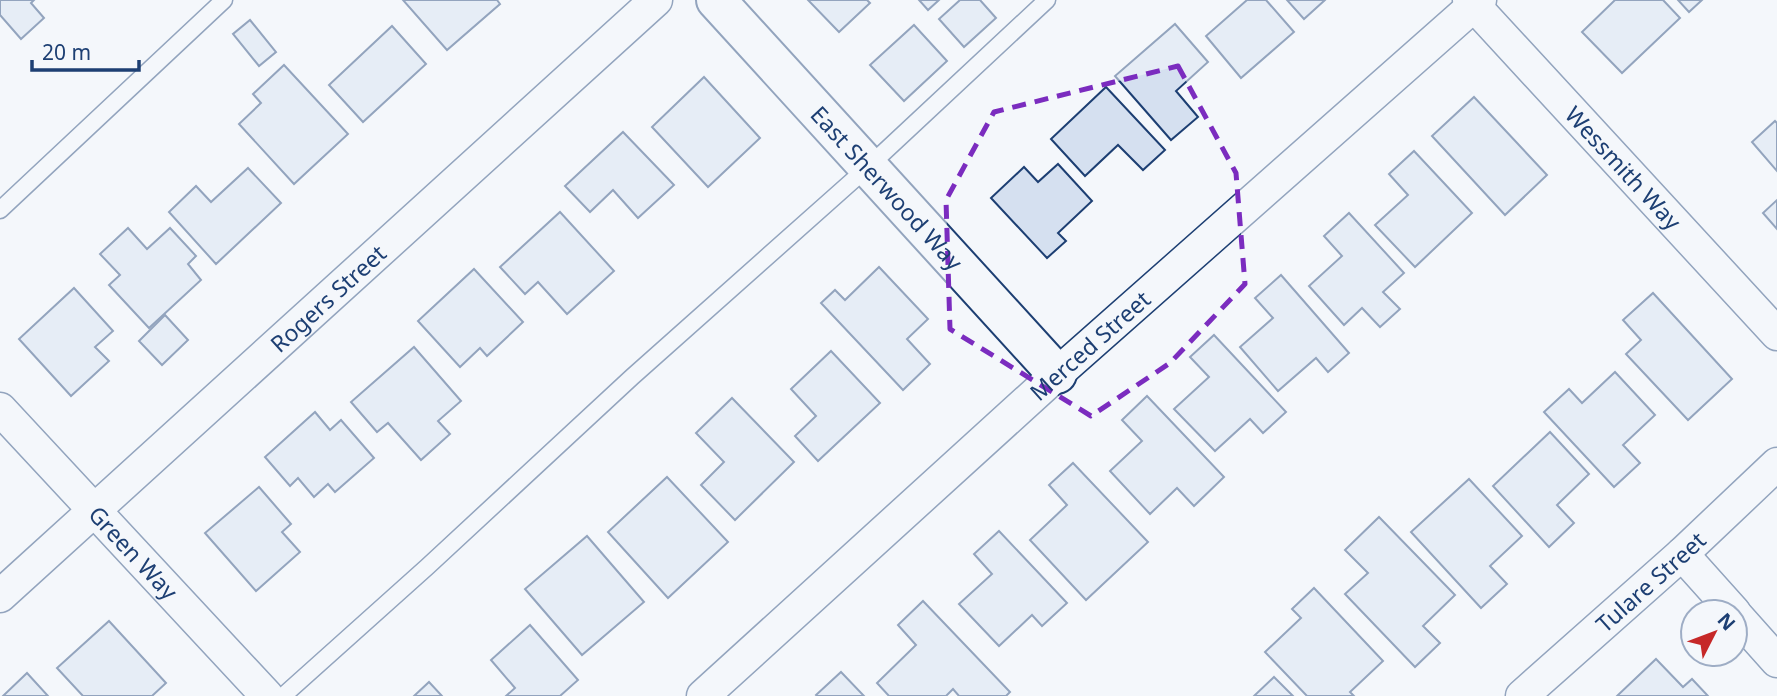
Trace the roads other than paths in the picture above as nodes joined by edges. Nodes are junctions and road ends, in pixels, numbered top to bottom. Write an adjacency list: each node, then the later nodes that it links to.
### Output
1 (224, 0): 7 (lane)
2 (656, 0): 12 (street, Rogers Street)
3 (716, 0): 6 (street, East Sherwood Way)
4 (1047, 0): 6 (lane)
5 (1474, 2): 8 (street, Wessmith Way); 9 (street, Merced Street)
6 (868, 167): 9 (street, East Sherwood Way); 19 (lane)
7 (0, 210)
8 (1777, 334)
9 (1057, 374): 20 (street, Merced Street)
10 (0, 410): 12 (street, Green Way)
11 (1777, 464): 13 (street, Tulare Street)
12 (94, 510): 14 (street, Rogers Street); 18 (street, Green Way)
13 (1682, 554): 15 (street); 21 (street, Tulare Street)
14 (0, 596)
15 (1721, 598)
16 (1749, 630): 17 (street)
17 (1777, 661)
18 (267, 696)
19 (283, 696)
20 (703, 696)
21 (1522, 696)

